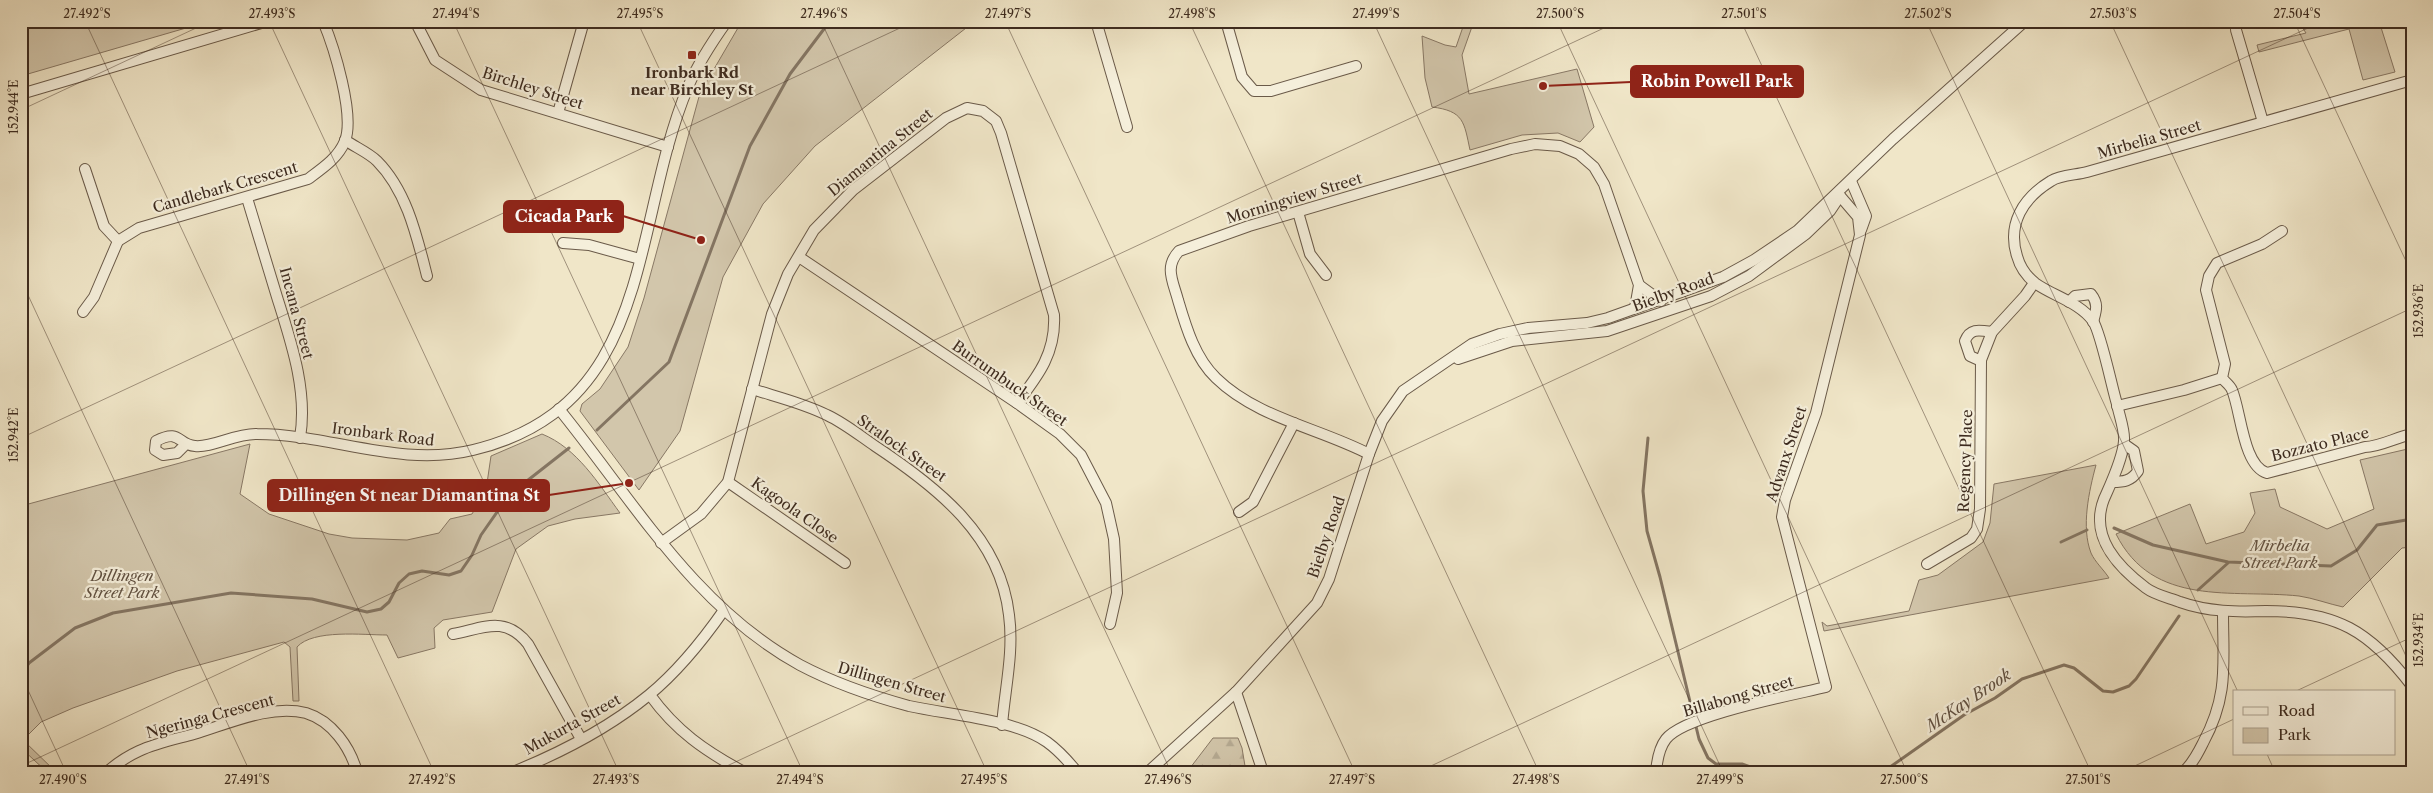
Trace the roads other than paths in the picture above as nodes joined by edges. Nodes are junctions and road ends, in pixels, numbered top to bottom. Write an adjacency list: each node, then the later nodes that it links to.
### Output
1 (268, 21): 12 (street)
2 (323, 21): 16 (street, Candlebark Crescent)
3 (415, 21): 13 (street, Birchley Street)
4 (584, 21): 13 (street)
5 (727, 21): 17 (street, Ironbark Road)
6 (1096, 21): 15 (street)
7 (1226, 21): 10 (street)
8 (2024, 21): 19 (street, Bielby Road)
9 (2236, 30): 14 (street)
10 (1356, 66)
11 (2412, 80): 14 (street, Mirbelia Street)
12 (21, 94)
13 (558, 113): 17 (street, Birchley Street)
14 (2263, 122): 31 (street, Mirbelia Street)
15 (1127, 127)
16 (345, 140): 21 (street, Candlebark Crescent); 30 (street)
17 (668, 147): 28 (street, Ironbark Road)
18 (85, 169): 25 (street)
19 (1849, 183): 20 (street, Bielby Road); 23 (street, Advanx Street); 33 (street, Bielby Road)
20 (1840, 196): 23 (street); 40 (street, Bielby Road)
21 (248, 198): 25 (street, Candlebark Crescent); 48 (street, Incana Street)
22 (1298, 212): 29 (street); 32 (street, Morningview Street); 46 (street, Morningview Street)
23 (1861, 230): 63 (street, Advanx Street)
24 (2282, 231): 41 (street)
25 (118, 241): 36 (street)
26 (562, 243): 28 (street)
27 (799, 257): 42 (street, Diamantina Street); 43 (street, Burrumbuck Street); 43 (street, Diamantina Street)
28 (640, 259): 45 (street, Ironbark Road)
29 (1326, 275)
30 (428, 276)
31 (2034, 282): 34 (street, Mirbelia Street); 38 (street, Regency Place)
32 (1639, 286): 33 (street); 35 (street, Morningview Street)
33 (1660, 301): 35 (street, Bielby Road)
34 (2069, 302): 37 (street, Mirbelia Street); 37 (street)
35 (1635, 308): 40 (street, Bielby Road)
36 (83, 312)
37 (2093, 322): 44 (street)
38 (1992, 332): 39 (street, Regency Place); 39 (street)
39 (1981, 361): 57 (street, Regency Place)
40 (1445, 364): 51 (street, Bielby Road)
41 (2222, 378): 44 (street); 47 (street, Bozzato Place)
42 (752, 389): 52 (street, Diamantina Street); 66 (street, Stralock Street)
43 (1017, 403): 60 (street, Burrumbuck Street)
44 (2117, 406): 50 (street)
45 (559, 408): 48 (street, Ironbark Road); 55 (street, Dillingen Street)
46 (1294, 423): 51 (street, Morningview Street); 54 (street)
47 (2412, 434)
48 (300, 438): 49 (street, Ironbark Road)
49 (186, 444)
50 (2124, 444): 53 (street); 53 (street)
51 (1369, 454): 64 (street, Bielby Road)
52 (728, 482): 55 (street, Diamantina Street); 56 (street, Kagoola Close)
53 (2112, 482): 59 (street)
54 (1239, 512)
55 (661, 543): 58 (street, Dillingen Street)
56 (845, 563)
57 (1927, 564)
58 (724, 610): 65 (street, Mukurta Street); 66 (street, Dillingen Street)
59 (2223, 612): 62 (street); 76 (street)
60 (1110, 624)
61 (452, 634): 67 (street)
62 (2412, 686)
63 (1826, 687): 75 (street, Billabong Street)
64 (1236, 692): 73 (street, Bielby Road); 74 (street)
65 (650, 694): 67 (street, Mukurta Street); 71 (street)
66 (1002, 725): 72 (street, Dillingen Street)
67 (580, 739): 70 (street, Mukurta Street)
68 (107, 772): 69 (street, Ngeringa Crescent)
69 (356, 772)
70 (513, 772)
71 (744, 772)
72 (1076, 772)
73 (1148, 772)
74 (1262, 772)
75 (1656, 772)
76 (2183, 772)

